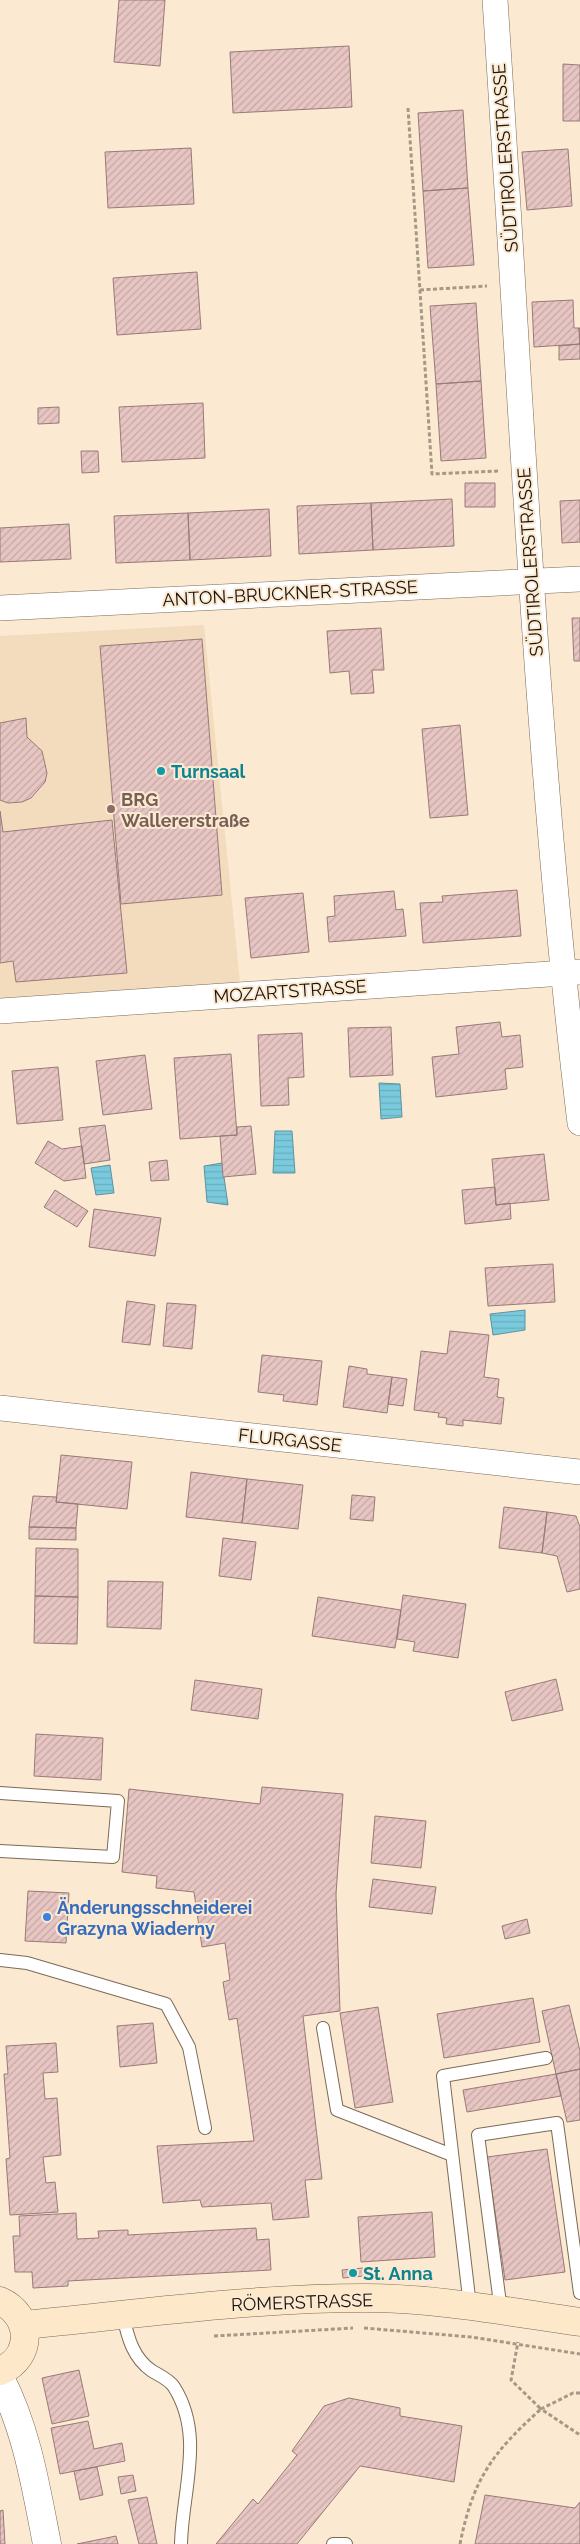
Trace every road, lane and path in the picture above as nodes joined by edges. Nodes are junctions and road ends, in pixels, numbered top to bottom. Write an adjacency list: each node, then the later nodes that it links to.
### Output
1 (495, 0): 3 (street, SÜDTIROLERSTRASSE)
2 (408, 108): 4 (path)
3 (513, 285): 4 (path); 5 (street, SÜDTIROLERSTRASSE)
4 (420, 290): 5 (path)
5 (524, 470): 7 (street, SÜDTIROLERSTRASSE)
6 (580, 579): 7 (street, ANTON-BRUCKNER-STRASSE)
7 (531, 582): 8 (street, ANTON-BRUCKNER-STRASSE); 9 (street, SÜDTIROLERSTRASSE)
8 (0, 608)
9 (571, 972): 10 (street, MOZARTSTRASSE); 11 (street, SÜDTIROLERSTRASSE)
10 (0, 1011)
11 (580, 1123)
12 (0, 1408): 13 (street, FLURGASSE)
13 (580, 1472)
14 (0, 1793): 15 (lane)
15 (0, 1851)
16 (0, 1960): 19 (lane)
17 (323, 2028): 20 (lane)
18 (546, 2058): 20 (lane)
19 (205, 2128)
20 (452, 2155): 23 (lane)
21 (580, 2293): 24 (lane)
22 (0, 2301): 27 (main road)
23 (470, 2306): 24 (main road, RÖMERSTRASSE); 25 (main road, RÖMERSTRASSE)
24 (513, 2312): 26 (main road, RÖMERSTRASSE); 29 (path)
25 (123, 2316): 27 (main road, RÖMERSTRASSE); 37 (lane)
26 (580, 2322)
27 (24, 2325): 31 (main road)
28 (208, 2336): 29 (path)
29 (518, 2343): 30 (path); 34 (path)
30 (580, 2354)
31 (0, 2371)
32 (0, 2378): 36 (street)
33 (580, 2393): 34 (path)
34 (541, 2409): 35 (path); 40 (path)
35 (580, 2435)
36 (47, 2544)
37 (181, 2544)
38 (333, 2544): 39 (lane)
39 (346, 2544)
40 (460, 2544)

